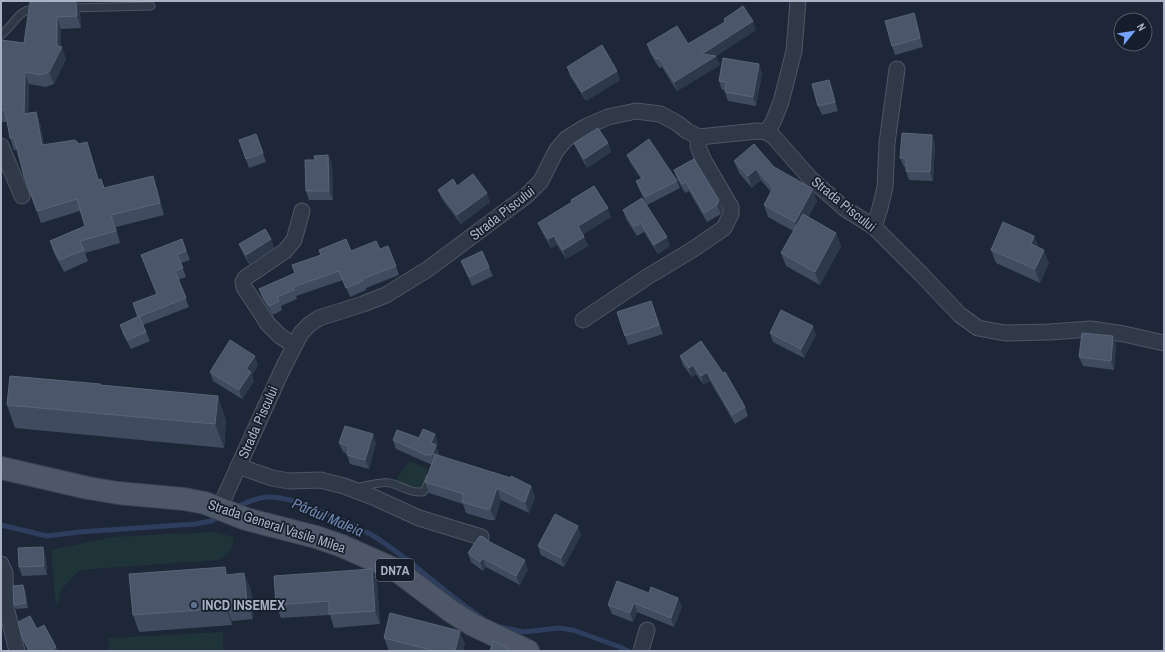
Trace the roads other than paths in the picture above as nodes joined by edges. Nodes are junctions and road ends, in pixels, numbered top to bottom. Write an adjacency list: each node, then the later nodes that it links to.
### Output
1 (798, 1): 7 (street)
2 (151, 6): 4 (lane)
3 (49, 8): 5 (lane)
4 (61, 9)
5 (1, 35)
6 (897, 69): 12 (street)
7 (766, 132): 8 (street); 12 (street, Strada Piscului)
8 (699, 137): 13 (street); 15 (street, Strada Piscului)
9 (1, 146): 10 (street)
10 (22, 196)
11 (302, 211): 15 (street)
12 (874, 227): 14 (street, Strada Piscului)
13 (583, 320)
14 (1164, 343)
15 (294, 345): 16 (street, Strada Piscului)
16 (238, 466): 19 (street); 20 (street, Strada Piscului)
17 (1, 468): 20 (main road, Strada General Vasile Milea / DN7A)
18 (433, 468): 19 (lane)
19 (352, 489): 21 (street)
20 (219, 509): 26 (main road, Strada General Vasile Milea / DN7A)
21 (481, 537)
22 (1, 564): 25 (street)
23 (647, 630): 24 (street)
24 (642, 649)
25 (17, 651)
26 (528, 651)

